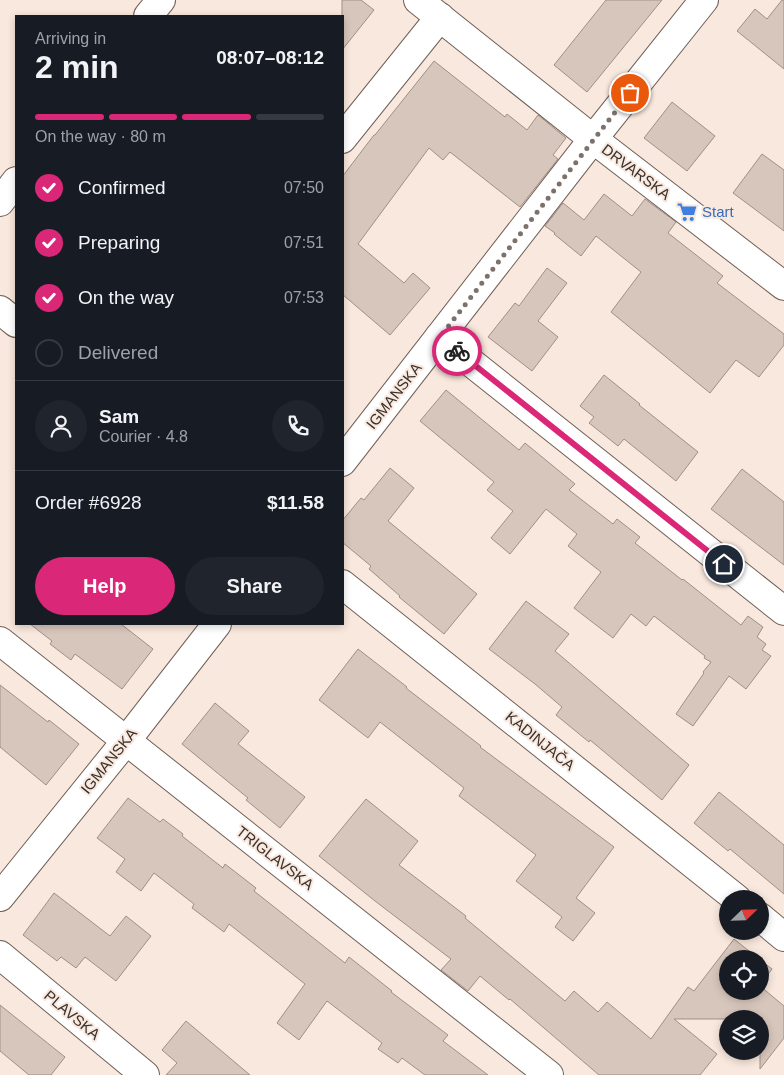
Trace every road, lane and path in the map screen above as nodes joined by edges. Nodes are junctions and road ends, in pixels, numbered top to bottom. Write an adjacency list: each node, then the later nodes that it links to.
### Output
1 (161, 0): 4 (street)
2 (418, 0): 5 (street, DRVARSKA)
3 (704, 0): 7 (street, IGMANSKA)
4 (149, 15)
5 (440, 18): 6 (street); 7 (street, DRVARSKA)
6 (344, 136)
7 (593, 139): 10 (street, DRVARSKA); 13 (street, IGMANSKA)
8 (15, 182): 9 (street)
9 (0, 202)
10 (784, 286)
11 (0, 310): 12 (street)
12 (15, 322)
13 (440, 337): 14 (street, IGMANSKA); 16 (street)
14 (344, 459)
15 (344, 586): 20 (street, KADINJAČA)
16 (784, 611)
17 (216, 625): 19 (street, IGMANSKA)
18 (0, 641): 19 (street, TRIGLAVSKA)
19 (126, 741): 21 (street, IGMANSKA); 26 (street, TRIGLAVSKA)
20 (726, 890)
21 (0, 897)
22 (769, 924): 23 (street)
23 (784, 937)
24 (0, 955): 25 (street, PLAVSKA)
25 (145, 1075)
26 (549, 1075)

